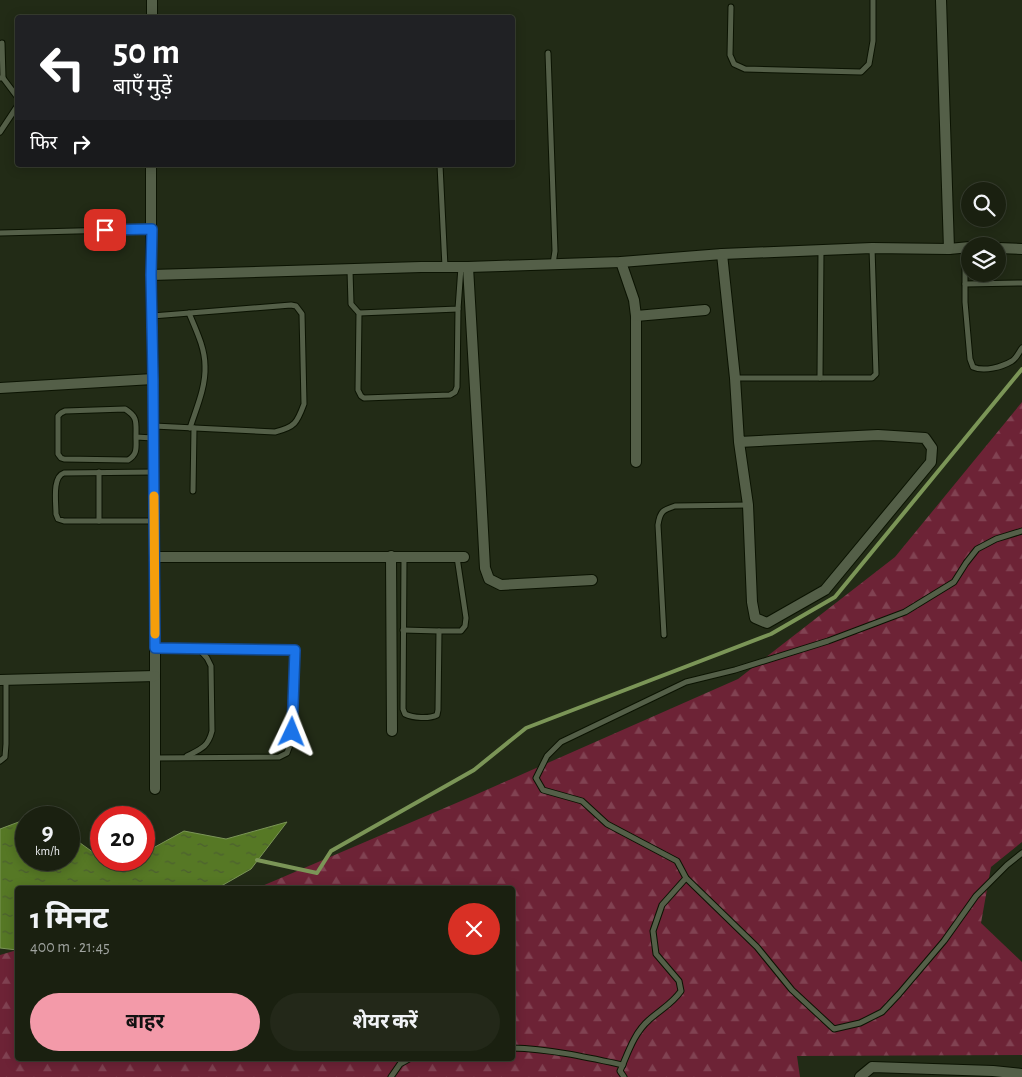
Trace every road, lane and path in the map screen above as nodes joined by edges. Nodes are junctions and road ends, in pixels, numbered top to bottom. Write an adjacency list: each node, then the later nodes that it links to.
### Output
1 (152, 0): 5 (street)
2 (873, 0): 4 (lane)
3 (941, 0): 18 (street)
4 (731, 7)
5 (152, 15)
6 (2, 43): 8 (lane)
7 (548, 53): 24 (lane)
8 (1, 78): 9 (lane)
9 (15, 94)
10 (15, 110): 11 (lane)
11 (0, 132)
12 (151, 167): 14 (street)
13 (440, 167): 25 (lane)
14 (152, 229): 15 (lane); 28 (street)
15 (0, 232)
16 (961, 247): 18 (street)
17 (872, 248): 18 (street); 21 (street); 39 (lane)
18 (949, 248)
19 (1006, 248): 20 (street)
20 (1022, 249)
21 (821, 250): 22 (street); 39 (lane)
22 (722, 254): 23 (street); 38 (street)
23 (621, 262): 24 (street); 36 (street)
24 (553, 264): 26 (street)
25 (445, 267): 26 (street); 27 (street)
26 (464, 267): 31 (lane); 59 (street)
27 (350, 269): 28 (street); 34 (lane)
28 (151, 275): 35 (street)
29 (1022, 282): 30 (lane)
30 (965, 284): 37 (lane)
31 (458, 309): 34 (lane); 34 (lane)
32 (705, 310): 36 (street)
33 (189, 313): 35 (lane); 43 (lane); 43 (lane)
34 (359, 313)
35 (152, 316): 40 (street)
36 (636, 316): 47 (street)
37 (1022, 348)
38 (735, 378): 39 (lane); 46 (street)
39 (820, 378)
40 (153, 379): 41 (street); 42 (street)
41 (0, 388)
42 (154, 426): 43 (lane); 45 (street)
43 (192, 428): 50 (lane)
44 (136, 437): 44 (lane); 45 (lane)
45 (154, 438): 49 (street)
46 (740, 442): 51 (street); 51 (street)
47 (636, 462)
48 (99, 472): 49 (lane); 52 (lane); 52 (lane)
49 (154, 472): 53 (street)
50 (193, 491)
51 (748, 505): 62 (lane)
52 (99, 521): 53 (lane)
53 (154, 521): 57 (street)
54 (1022, 531): 74 (lane)
55 (391, 556): 56 (street); 57 (street); 68 (street)
56 (404, 556): 58 (street); 60 (lane)
57 (154, 557): 63 (street)
58 (460, 557): 61 (lane)
59 (592, 580)
60 (403, 630): 61 (lane); 61 (lane)
61 (439, 631)
62 (664, 635)
63 (155, 648): 64 (lane); 65 (street)
64 (198, 649): 70 (lane); 70 (lane)
65 (155, 676): 66 (street); 69 (street)
66 (3, 680): 67 (lane)
67 (3, 704): 71 (lane)
68 (392, 731)
69 (155, 758): 70 (lane); 72 (street)
70 (184, 758)
71 (0, 761)
72 (155, 789)
73 (1022, 853): 74 (lane)
74 (686, 878): 77 (lane)
75 (515, 1048): 77 (lane)
76 (405, 1061): 79 (lane)
77 (623, 1065): 80 (lane)
78 (1022, 1074): 81 (street)
79 (391, 1077)
80 (624, 1077)
81 (860, 1077)

